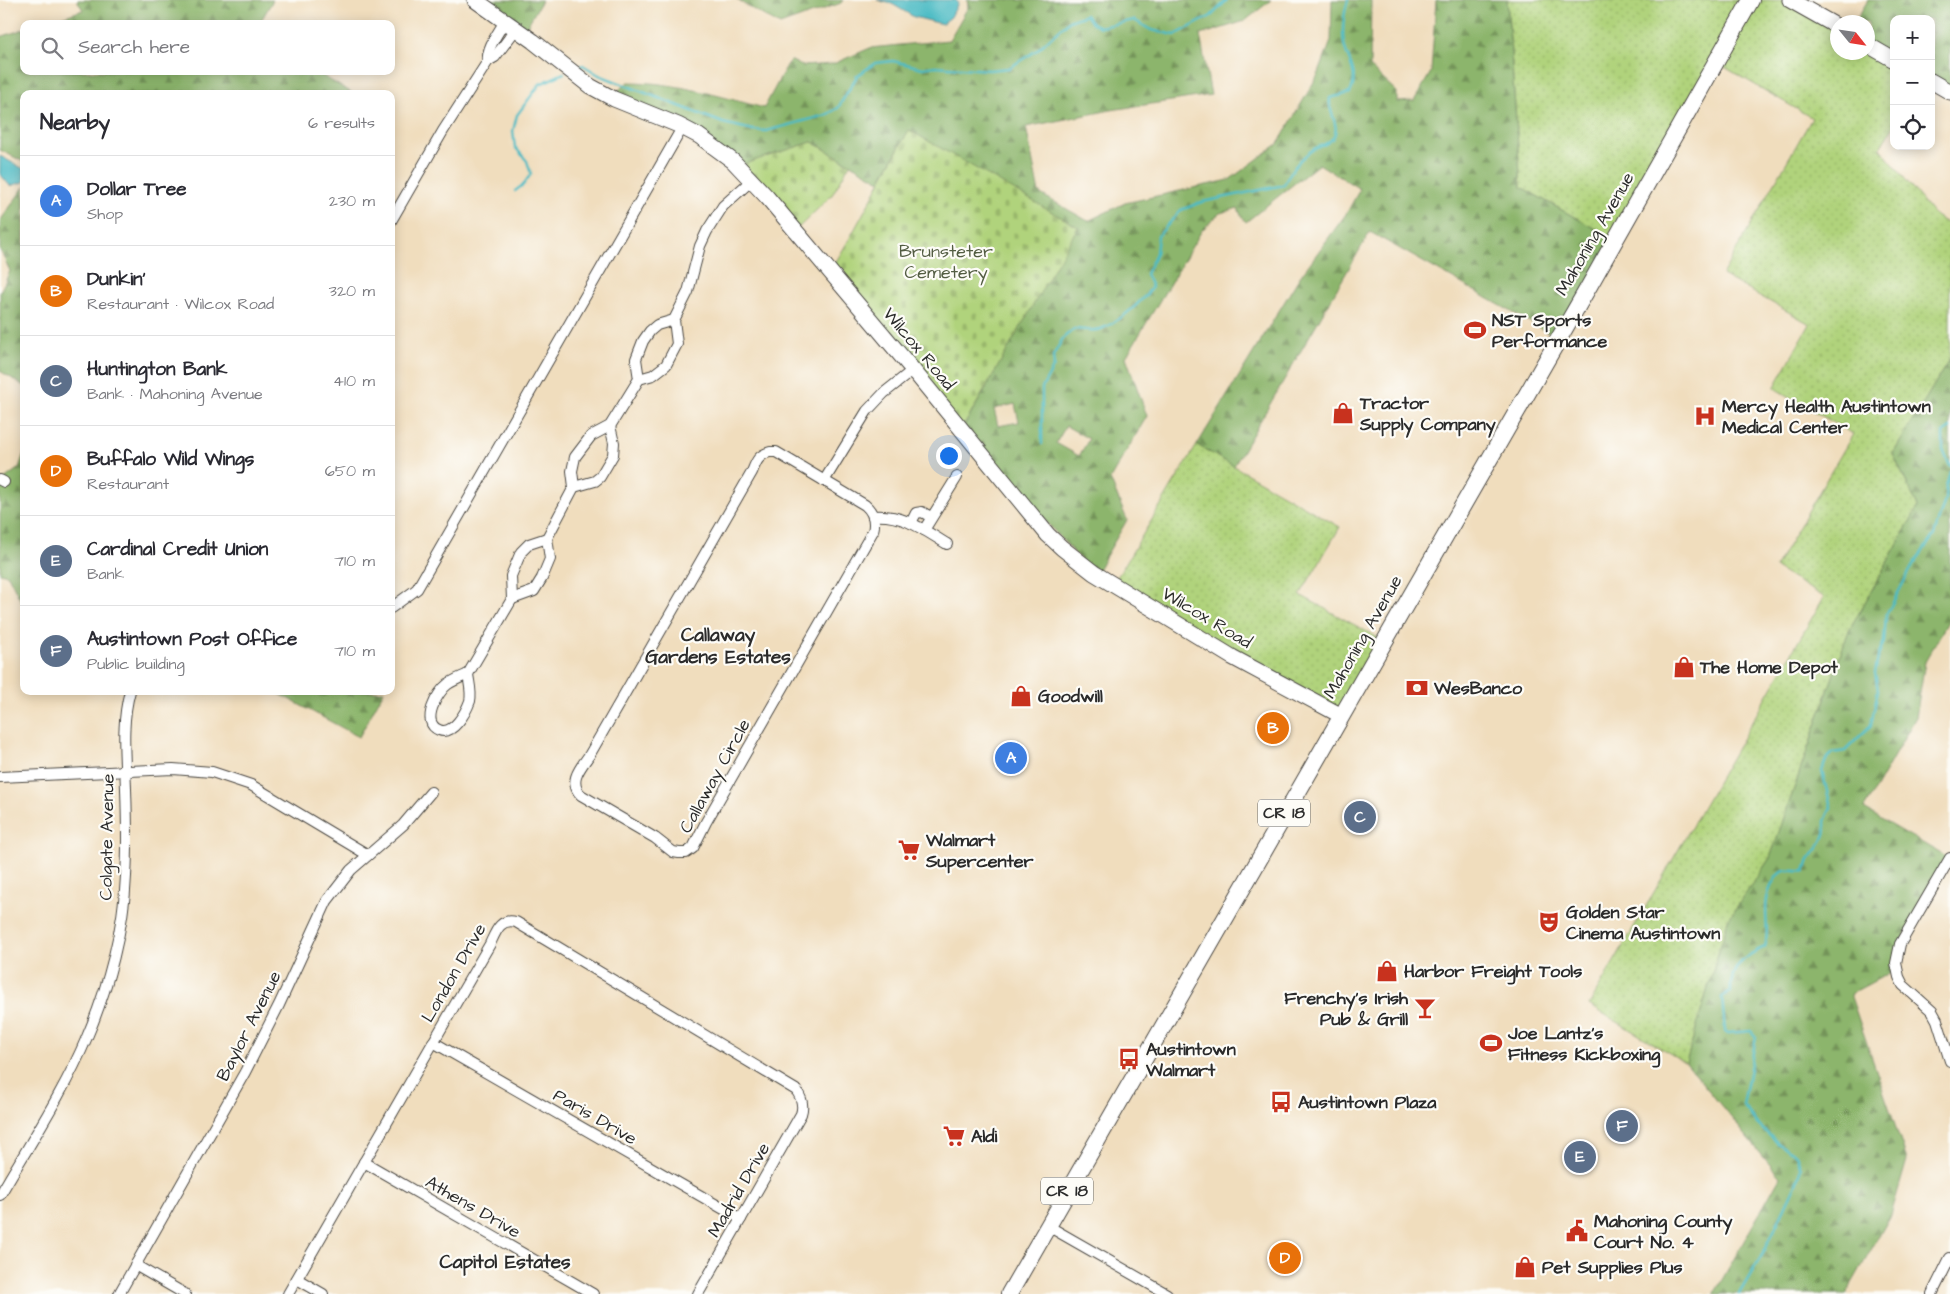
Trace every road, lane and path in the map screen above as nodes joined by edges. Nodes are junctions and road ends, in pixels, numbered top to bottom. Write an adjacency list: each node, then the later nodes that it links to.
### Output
1 (475, 0): 5 (street, Wilcox Road)
2 (1751, 0): 30 (main road, Mahoning Avenue / CR 18)
3 (1790, 0): 4 (street)
4 (1830, 22)
5 (511, 25): 10 (street, Wilcox Road); 12 (street)
6 (1875, 48): 7 (street)
7 (1890, 58)
8 (1935, 83): 9 (street)
9 (1950, 92)
10 (682, 128): 11 (street, Wilcox Road); 27 (street)
11 (752, 180): 13 (street); 14 (street, Wilcox Road)
12 (395, 214)
13 (674, 320): 15 (street); 15 (street)
14 (913, 370): 18 (street); 30 (street, Wilcox Road)
15 (639, 380): 16 (street)
16 (610, 426): 19 (street); 19 (street)
17 (957, 477): 21 (street)
18 (824, 481): 20 (street, Callaway Circle); 20 (street, Callaway Circle)
19 (574, 487): 24 (street)
20 (873, 516): 22 (street)
21 (931, 517): 22 (street); 23 (street)
22 (911, 523): 23 (street)
23 (924, 530): 25 (street)
24 (548, 538): 26 (street); 26 (street)
25 (947, 544)
26 (512, 599): 28 (street)
27 (395, 605)
28 (468, 674): 28 (street)
29 (129, 695): 31 (street, Colgate Avenue)
30 (1340, 715): 42 (main road, Mahoning Avenue / CR 18)
31 (125, 771): 32 (street); 34 (street); 40 (street, Colgate Avenue)
32 (0, 777)
33 (431, 792): 34 (street, Baylor Avenue)
34 (368, 855): 44 (street, Baylor Avenue)
35 (1950, 858): 37 (street)
36 (433, 1042): 38 (street, London Drive); 39 (street, London Drive); 41 (street, Paris Drive)
37 (1950, 1061)
38 (802, 1102): 41 (street, Madrid Drive)
39 (364, 1162): 45 (street, London Drive); 50 (street, Athens Drive)
40 (0, 1196)
41 (741, 1219): 51 (street, Madrid Drive)
42 (1048, 1226): 52 (main road, Mahoning Avenue / CR 18); 53 (street)
43 (1950, 1258): 54 (street)
44 (135, 1265): 46 (street, Baylor Avenue); 47 (street)
45 (296, 1279): 48 (street, London Drive); 49 (street)
46 (119, 1294)
47 (185, 1294)
48 (288, 1294)
49 (323, 1294)
50 (593, 1294)
51 (698, 1294)
52 (1009, 1294)
53 (1167, 1294)
54 (1932, 1294)

